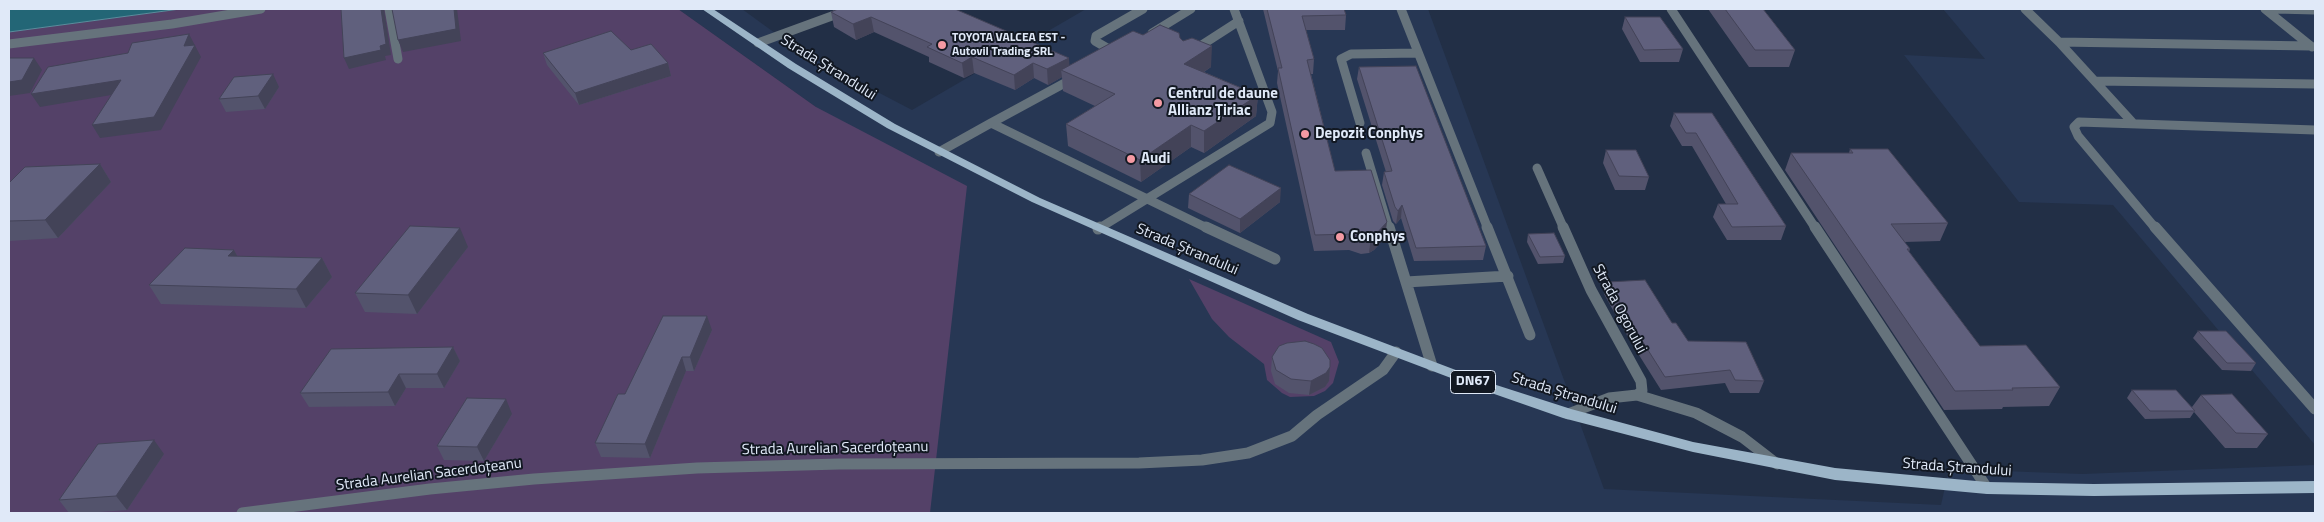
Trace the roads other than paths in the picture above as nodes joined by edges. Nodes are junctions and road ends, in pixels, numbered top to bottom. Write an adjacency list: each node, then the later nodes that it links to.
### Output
1 (261, 9): 18 (street)
2 (389, 9): 25 (street)
3 (707, 9): 17 (main road, Strada Ștrandului / DN67)
4 (851, 9): 17 (street)
5 (1144, 9): 22 (street)
6 (1192, 9): 15 (street)
7 (1234, 9): 14 (street)
8 (1401, 9): 21 (street)
9 (1671, 9): 49 (street)
10 (2025, 9): 16 (street)
11 (2265, 9): 19 (street)
12 (2276, 9): 13 (street)
13 (2315, 10)
14 (1239, 21): 23 (street); 36 (street)
15 (1142, 39)
16 (2059, 42): 19 (street); 27 (street)
17 (758, 43): 33 (main road, Strada Ștrandului / DN67)
18 (9, 44)
19 (2313, 48)
20 (1126, 49): 22 (street)
21 (1418, 53): 31 (street); 39 (street)
22 (1118, 54): 24 (street)
23 (1185, 56)
24 (1109, 58)
25 (398, 59)
26 (1084, 72): 30 (street)
27 (2096, 81): 28 (street); 29 (street)
28 (2315, 84)
29 (2133, 122): 32 (street); 45 (street)
30 (991, 123): 33 (street); 36 (street)
31 (1360, 123)
32 (2315, 130)
33 (939, 152): 37 (main road, Strada Ștrandului / DN67)
34 (1366, 153): 40 (street)
35 (1537, 168): 44 (street, Strada Ogorului)
36 (1144, 198): 37 (street); 38 (street)
37 (1098, 229): 42 (main road, Strada Ștrandului / DN67)
38 (1275, 259)
39 (1508, 276): 40 (street); 41 (street)
40 (1406, 282): 43 (street)
41 (1530, 335)
42 (1396, 352): 43 (main road, Strada Ștrandului / DN67); 50 (street, Strada Aurelian Sacerdoțeanu)
43 (1432, 366): 46 (main road, Strada Ștrandului / DN67)
44 (1637, 395): 46 (street); 47 (street)
45 (2315, 409)
46 (1568, 414): 47 (main road, Strada Ștrandului / DN67)
47 (1777, 464): 49 (main road, Strada Ștrandului / DN67)
48 (2315, 487): 49 (main road, Strada Ștrandului / DN67)
49 (1987, 488)
50 (242, 513)

